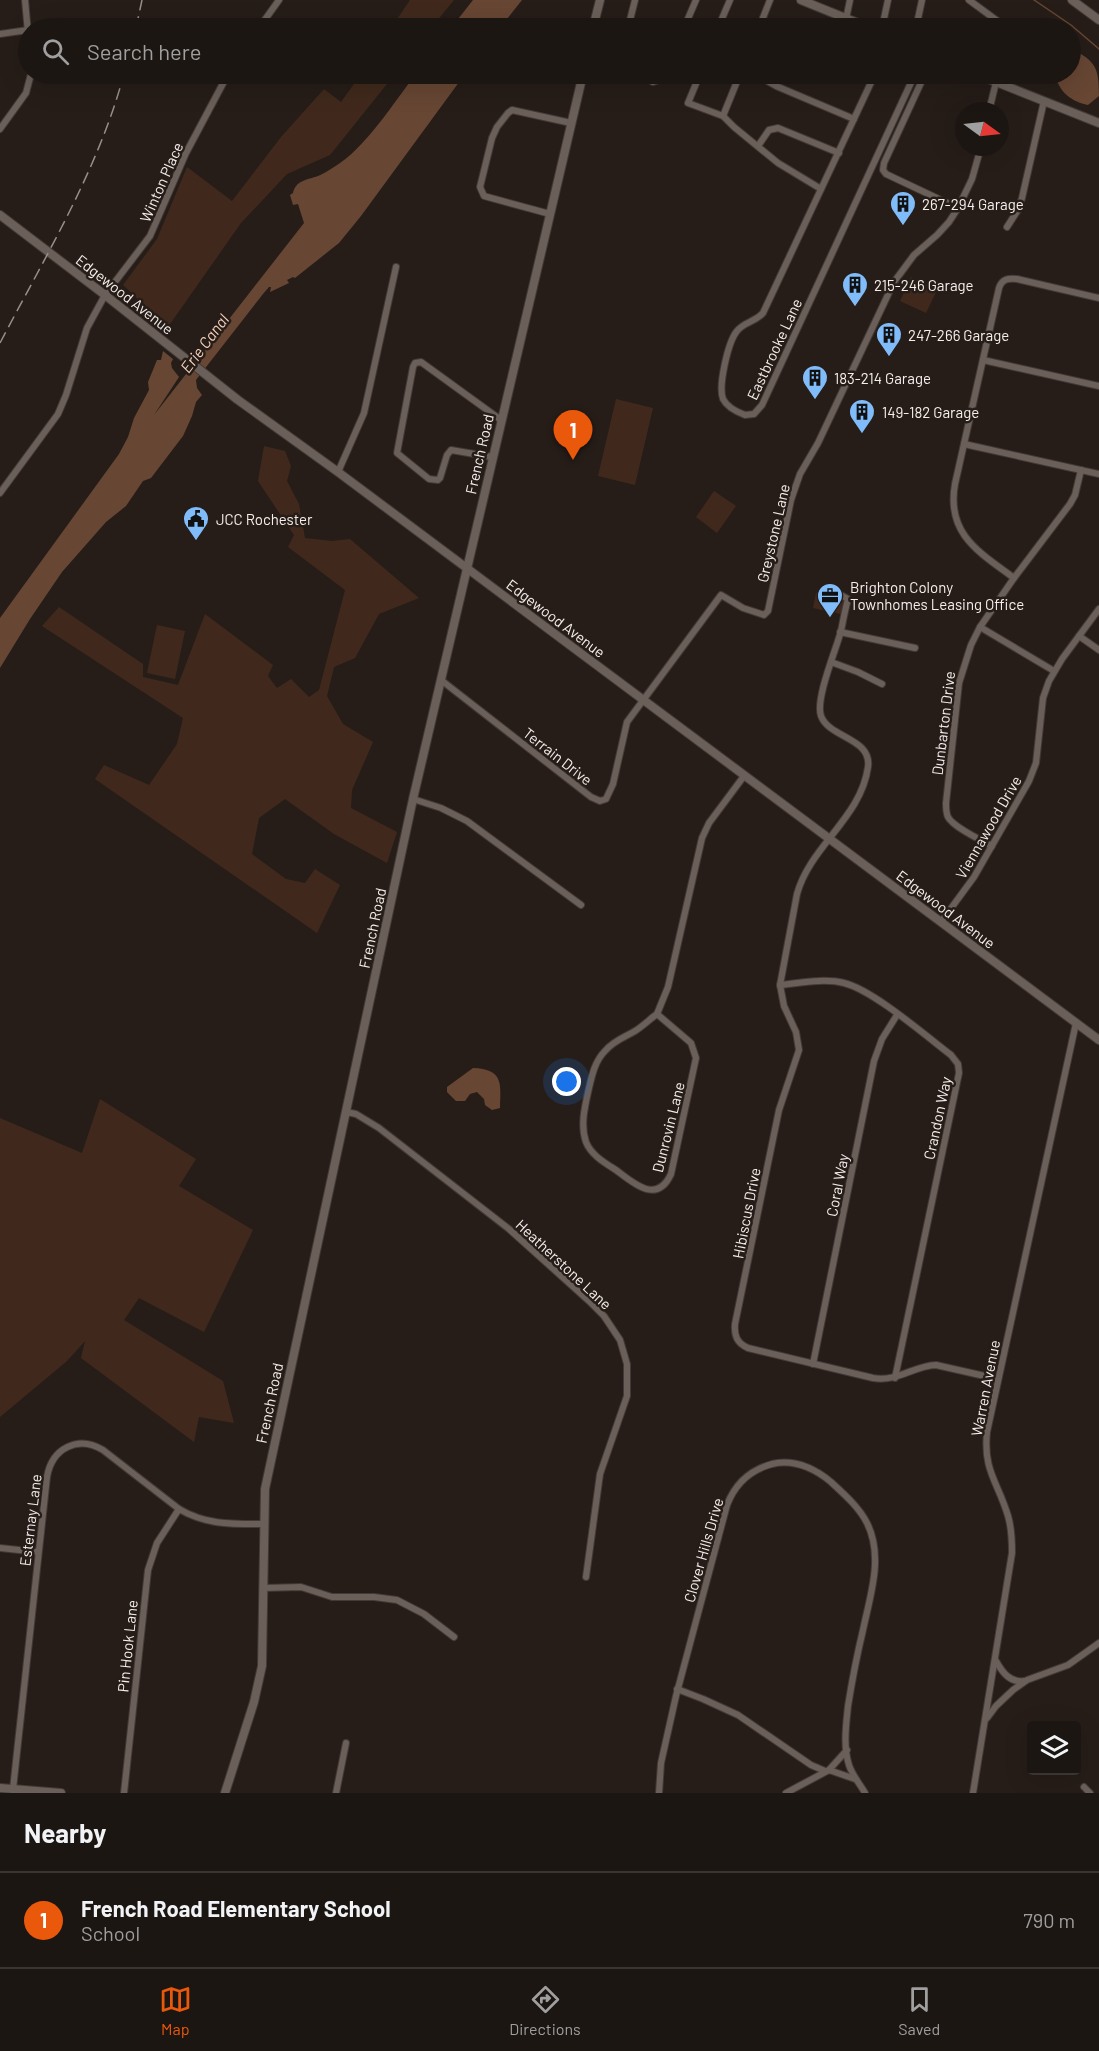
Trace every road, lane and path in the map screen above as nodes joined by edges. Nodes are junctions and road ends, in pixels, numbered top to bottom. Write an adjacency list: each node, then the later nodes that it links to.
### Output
1 (25, 0): 14 (street)
2 (279, 0): 15 (street)
3 (600, 0): 16 (street)
4 (635, 0): 17 (street)
5 (696, 0): 18 (street)
6 (730, 0): 19 (street)
7 (770, 0): 20 (street)
8 (801, 0): 21 (street)
9 (850, 0): 22 (street)
10 (888, 0): 23 (street)
11 (922, 0): 24 (street)
12 (969, 0): 25 (street)
13 (1072, 0): 26 (street)
14 (27, 18)
15 (266, 18)
16 (596, 18)
17 (630, 18)
18 (688, 18)
19 (722, 18)
20 (763, 18)
21 (844, 18)
22 (846, 18)
23 (884, 18)
24 (918, 18)
25 (994, 18)
26 (1099, 20)
27 (18, 33): 28 (street)
28 (0, 34)
29 (28, 84): 46 (street)
30 (223, 84): 56 (street, Winton Place)
31 (581, 84): 44 (street, French Road)
32 (696, 84): 42 (street)
33 (736, 84): 42 (street)
34 (772, 84): 43 (street)
35 (870, 84): 43 (street, Eastbrooke Lane)
36 (910, 84): 50 (street, Eastbrooke Lane)
37 (920, 84): 51 (street)
38 (996, 84): 41 (street)
39 (1009, 84): 40 (street)
40 (1044, 101): 45 (street); 54 (street)
41 (991, 102)
42 (723, 116): 47 (street)
43 (854, 119): 48 (street, Eastbrooke Lane)
44 (571, 123): 52 (street, French Road); 52 (street)
45 (1099, 123)
46 (0, 129)
47 (758, 146): 48 (street); 50 (street)
48 (838, 153): 50 (street, Eastbrooke Lane)
49 (978, 156): 51 (street, Greystone Lane)
50 (821, 189)
51 (958, 207): 80 (street, Greystone Lane)
52 (550, 214): 60 (street, French Road)
53 (0, 215): 56 (street, Edgewood Avenue)
54 (1007, 227)
55 (396, 267): 64 (street)
56 (105, 295): 64 (street, Edgewood Avenue); 66 (street, Winton Place)
57 (1099, 298): 58 (street)
58 (983, 360): 59 (street); 61 (street)
59 (1099, 386)
60 (501, 420): 62 (street, French Road); 62 (street)
61 (964, 444): 63 (street); 68 (street)
62 (492, 457): 67 (street, French Road)
63 (1081, 470): 65 (street); 68 (street, Dunbarton Drive)
64 (338, 472): 67 (street, Edgewood Avenue)
65 (1099, 474)
66 (0, 493)
67 (466, 568): 78 (street, French Road); 80 (street, Edgewood Avenue)
68 (1014, 578): 71 (street, Dunbarton Drive)
69 (839, 594): 72 (street)
70 (1099, 609): 73 (street, Viennawood Drive)
71 (980, 627): 77 (street); 84 (street, Dunbarton Drive)
72 (840, 632): 74 (street); 76 (street)
73 (1079, 636): 75 (street); 77 (street, Viennawood Drive)
74 (915, 648)
75 (1099, 650)
76 (831, 662): 79 (street); 83 (street, Hibiscus Drive)
77 (1054, 671): 84 (street, Viennawood Drive)
78 (441, 680): 80 (street, Terrain Drive); 82 (street, French Road)
79 (882, 684)
80 (643, 699): 81 (street, Edgewood Avenue)
81 (744, 776): 83 (street, Edgewood Avenue); 88 (street)
82 (413, 799): 85 (street); 92 (street, French Road)
83 (830, 839): 86 (street, Edgewood Avenue); 87 (street, Hibiscus Drive)
84 (992, 846): 86 (street, Viennawood Drive)
85 (581, 905)
86 (941, 922): 90 (street, Edgewood Avenue)
87 (780, 985): 89 (street, Crandon Way); 93 (street, Hibiscus Drive)
88 (657, 1014): 88 (street, Dunrovin Lane)
89 (897, 1015): 93 (street, Coral Way); 94 (street, Crandon Way)
90 (1076, 1023): 91 (street, Edgewood Avenue); 95 (street, Warren Avenue)
91 (1099, 1040)
92 (346, 1112): 97 (street, French Road); 100 (street, Heatherstone Lane)
93 (813, 1364): 94 (street, Hibiscus Drive)
94 (895, 1378): 95 (street, Hibiscus Drive)
95 (998, 1379): 104 (street, Warren Avenue)
96 (179, 1509): 97 (street, Esternay Lane); 99 (street, Esternay Lane); 116 (street, Pin Hook Lane)
97 (263, 1524): 101 (street, French Road)
98 (0, 1548): 99 (street)
99 (38, 1552): 114 (street, Esternay Lane)
100 (586, 1577)
101 (264, 1588): 102 (street); 117 (street, French Road)
102 (454, 1637)
103 (1099, 1643): 105 (street)
104 (996, 1660): 105 (street); 107 (street, Warren Avenue)
105 (1028, 1680): 107 (street)
106 (677, 1689): 109 (street, Clover Hills Drive); 110 (street); 119 (street, Clover Hills Drive)
107 (985, 1721): 122 (street, Warren Avenue)
108 (346, 1743): 118 (street)
109 (847, 1750): 110 (street); 111 (street, Clover Hills Drive)
110 (827, 1770): 111 (street); 120 (street)
111 (857, 1780): 121 (street, Clover Hills Drive)
112 (1084, 1787): 123 (street)
113 (0, 1788): 114 (street)
114 (17, 1790): 115 (street)
115 (62, 1793)
116 (124, 1793)
117 (225, 1793)
118 (336, 1793)
119 (659, 1793)
120 (786, 1793)
121 (865, 1793)
122 (973, 1793)
123 (1090, 1793)

